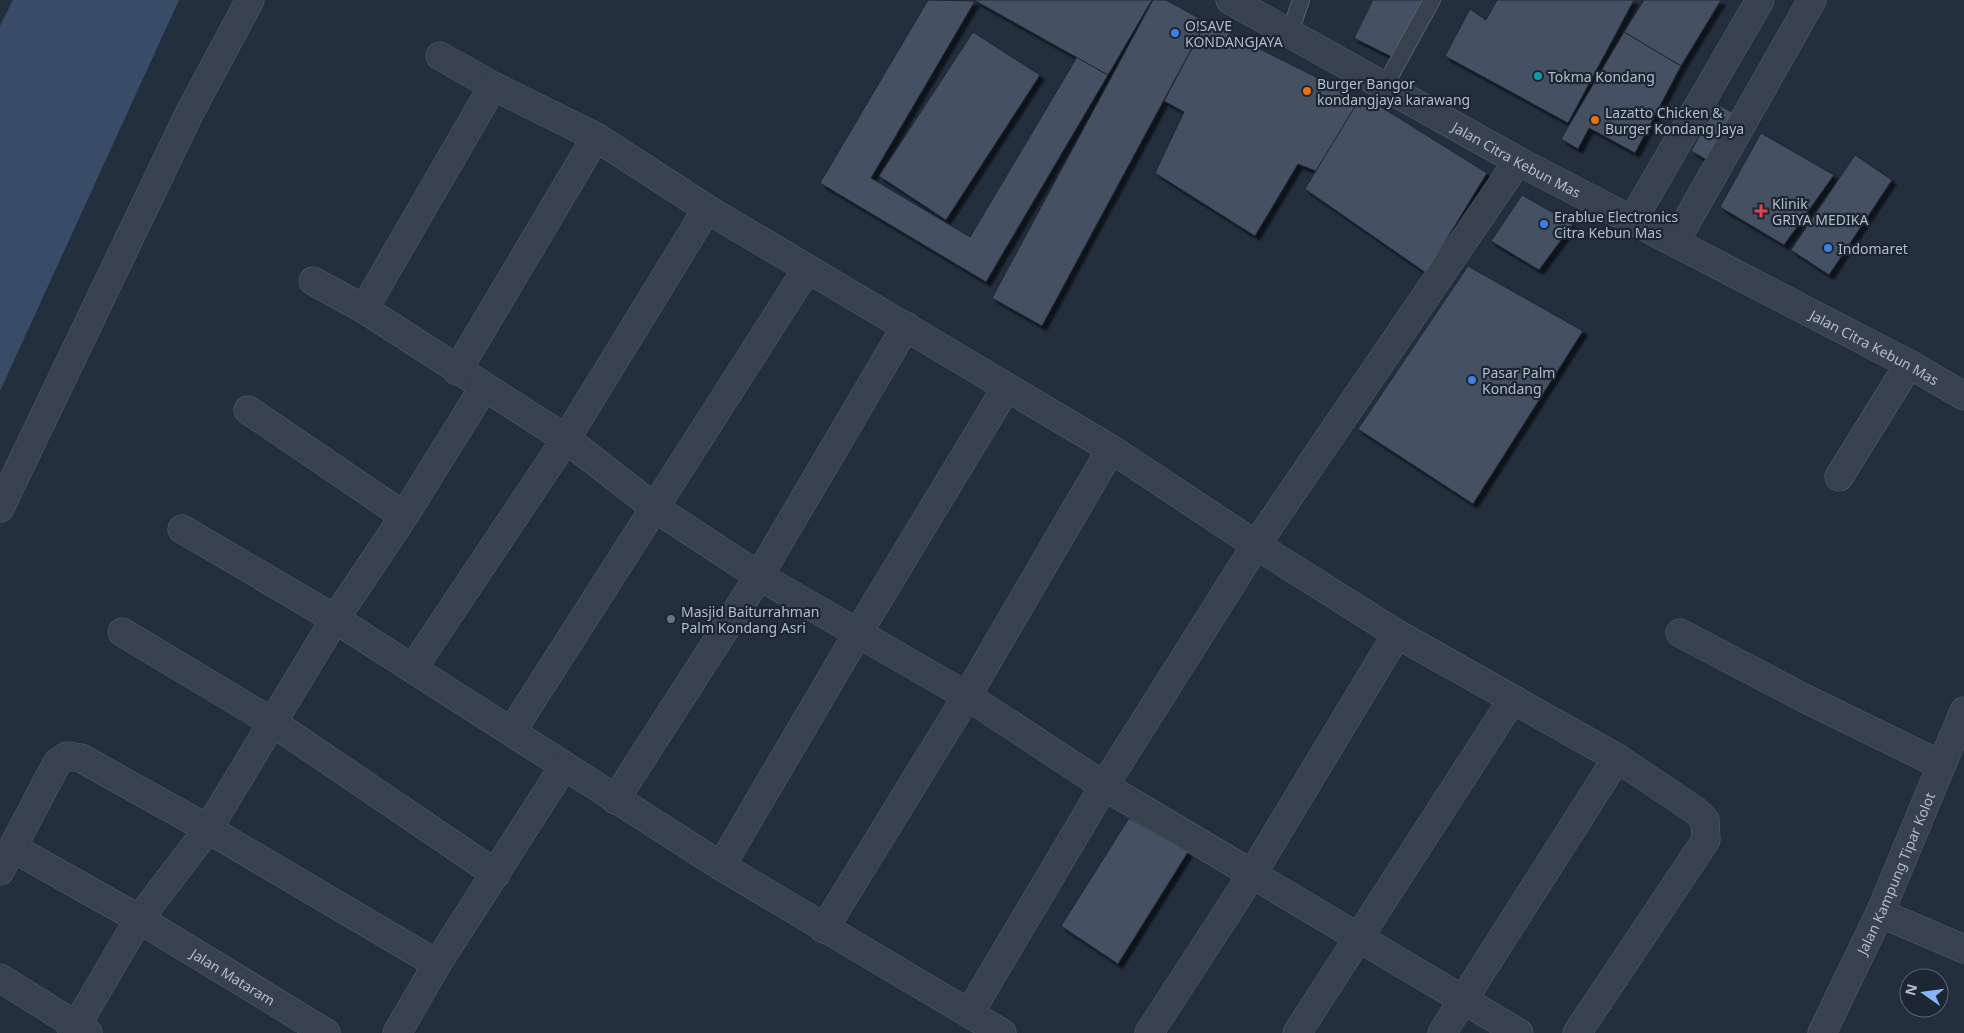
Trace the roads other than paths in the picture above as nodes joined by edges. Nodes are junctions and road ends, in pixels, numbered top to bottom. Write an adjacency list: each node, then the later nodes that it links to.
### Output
1 (250, 0): 29 (street)
2 (1230, 0): 7 (street, Jalan Citra Kebun Mas)
3 (1301, 0): 7 (lane)
4 (1432, 0): 10 (lane)
5 (1760, 0): 14 (street)
6 (1812, 0): 15 (street)
7 (1290, 32): 10 (street, Jalan Citra Kebun Mas)
8 (440, 56): 9 (street)
9 (493, 86): 11 (street); 18 (street)
10 (1384, 87): 12 (street, Jalan Citra Kebun Mas)
11 (596, 137): 13 (street); 21 (street)
12 (1518, 161): 14 (street, Jalan Citra Kebun Mas); 33 (street)
13 (707, 209): 16 (street); 26 (street)
14 (1632, 221): 15 (street, Jalan Citra Kebun Mas)
15 (1675, 242): 20 (street, Jalan Citra Kebun Mas)
16 (807, 269): 19 (street); 30 (street)
17 (313, 281): 18 (street)
18 (364, 309): 21 (street)
19 (906, 326): 23 (street); 34 (street)
20 (1909, 364): 24 (street, Jalan Citra Kebun Mas); 28 (street)
21 (457, 370): 22 (street)
22 (484, 387): 26 (street); 31 (street)
23 (1006, 388): 27 (street); 37 (street)
24 (1964, 396)
25 (248, 410): 31 (street)
26 (566, 439): 30 (street); 40 (street)
27 (1111, 449): 33 (street); 41 (street)
28 (1840, 477)
29 (0, 508)
30 (655, 508): 34 (street); 45 (street)
31 (404, 516): 35 (street)
32 (182, 529): 35 (street)
33 (1256, 545): 39 (street); 50 (street)
34 (759, 576): 37 (street); 51 (street)
35 (335, 619): 40 (street); 44 (street)
36 (122, 632): 44 (street)
37 (858, 633): 41 (street); 54 (street)
38 (1680, 633): 49 (street)
39 (1397, 634): 42 (street); 56 (street)
40 (413, 668): 45 (street)
41 (967, 696): 50 (street); 59 (street)
42 (1512, 700): 47 (street); 60 (street)
43 (1964, 711): 46 (street, Jalan Kampung Tipar Kolot)
44 (272, 722): 52 (street); 55 (street)
45 (512, 731): 48 (street)
46 (1958, 742): 49 (street, Jalan Kampung Tipar Kolot)
47 (1616, 758): 64 (street); 74 (street)
48 (564, 766): 51 (street); 55 (street)
49 (1941, 766): 57 (street, Jalan Kampung Tipar Kolot)
50 (1104, 786): 56 (street); 65 (street)
51 (615, 800): 54 (street)
52 (208, 829): 53 (street); 58 (street); 62 (street)
53 (6, 859): 58 (street, Jalan Mataram)
54 (721, 866): 59 (street)
55 (496, 874): 62 (street)
56 (1251, 876): 60 (street); 70 (street)
57 (1880, 913): 61 (street); 75 (street, Jalan Kampung Tipar Kolot)
58 (139, 919): 66 (street); 67 (street, Jalan Mataram)
59 (824, 929): 65 (street)
60 (1360, 937): 64 (street); 71 (street)
61 (1964, 949)
62 (437, 964): 68 (street)
63 (0, 978): 66 (street)
64 (1463, 999): 72 (street); 73 (street)
65 (970, 1012): 69 (street)
66 (78, 1030)
67 (326, 1033)
68 (397, 1033)
69 (1002, 1033)
70 (1149, 1033)
71 (1297, 1033)
72 (1442, 1033)
73 (1519, 1033)
74 (1576, 1033)
75 (1822, 1033)

